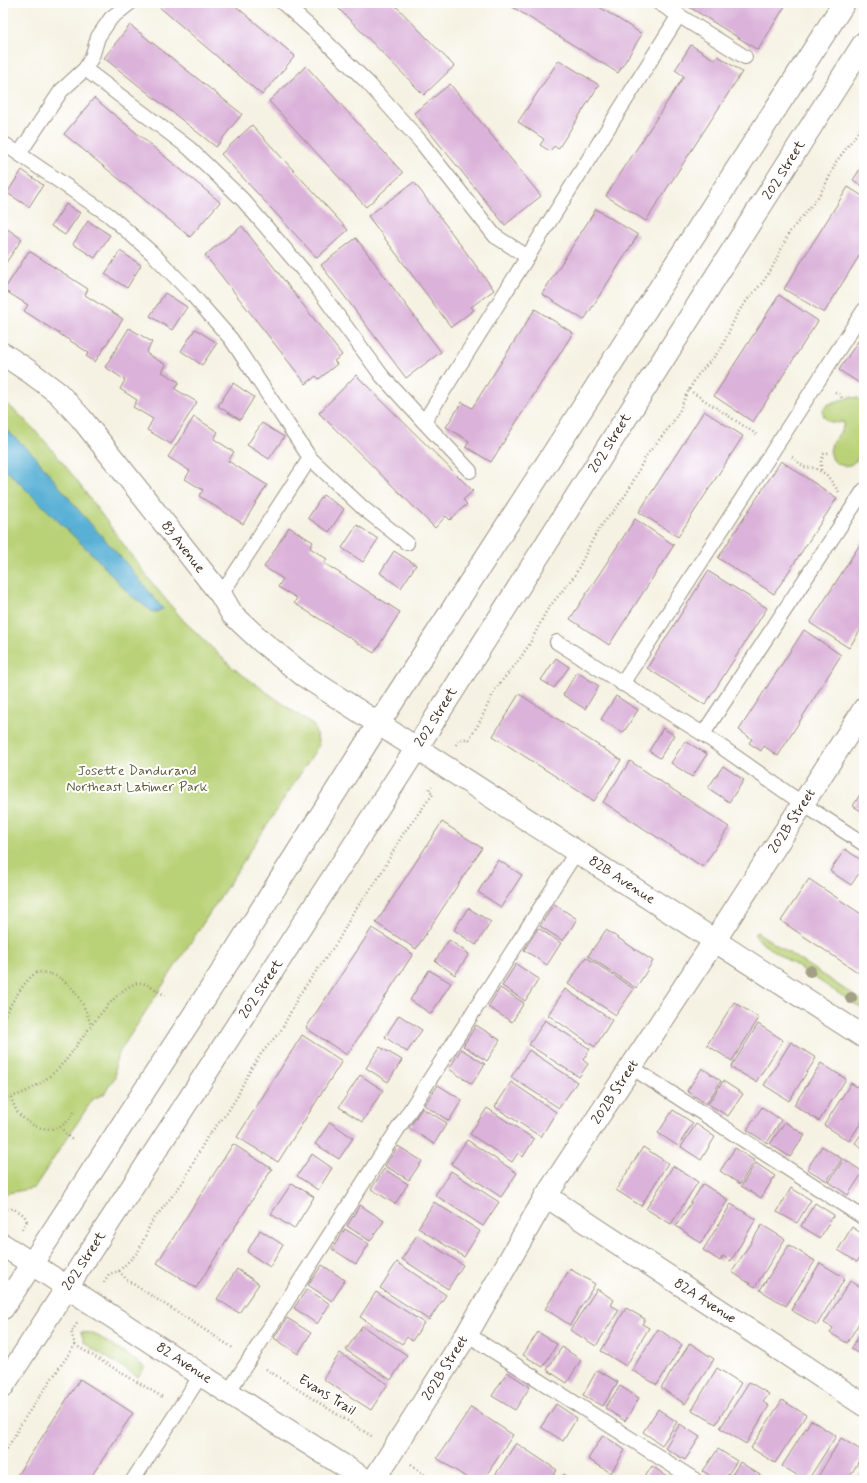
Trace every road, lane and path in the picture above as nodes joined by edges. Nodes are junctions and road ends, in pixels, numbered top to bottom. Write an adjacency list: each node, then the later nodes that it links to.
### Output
1 (130, 3): 8 (lane)
2 (283, 3): 12 (lane)
3 (660, 3): 5 (lane)
4 (844, 3): 28 (main road)
5 (679, 15): 7 (lane); 12 (lane)
6 (864, 43): 31 (main road, 202 Street)
7 (745, 57)
8 (85, 69): 11 (lane); 15 (lane)
9 (864, 124): 30 (path)
10 (3, 143): 11 (lane)
11 (20, 154): 19 (lane)
12 (528, 257): 15 (lane)
13 (864, 310): 26 (lane)
14 (3, 354): 24 (main road, 83 Avenue)
15 (424, 422): 21 (lane)
16 (864, 442): 17 (path)
17 (863, 447)
18 (830, 452): 20 (path)
19 (310, 458): 23 (lane); 24 (lane)
20 (821, 470)
21 (470, 471)
22 (864, 490): 29 (lane)
23 (407, 543)
24 (221, 595): 28 (main road, 83 Avenue)
25 (557, 642): 26 (lane)
26 (622, 684): 29 (lane)
27 (864, 710): 33 (main road, 202B Street)
28 (380, 723): 31 (main road, 82B Avenue); 52 (main road)
29 (703, 734): 33 (lane)
30 (460, 739)
31 (416, 748): 35 (main road, 82B Avenue); 55 (main road, 202 Street)
32 (429, 790): 53 (path)
33 (803, 804): 34 (lane); 36 (main road, 202B Street)
34 (864, 844)
35 (577, 851): 36 (main road, 82B Avenue); 64 (lane)
36 (715, 940): 40 (main road, 82B Avenue); 41 (main road, 202B Street)
37 (167, 997): 39 (path)
38 (3, 1018): 39 (path)
39 (91, 1026): 42 (path)
40 (864, 1037)
41 (631, 1067): 47 (main road, 202B Street); 49 (lane)
42 (11, 1097): 43 (path); 45 (path)
43 (3, 1098)
44 (75, 1109): 45 (path)
45 (60, 1127): 46 (path)
46 (73, 1142)
47 (546, 1196): 58 (main road, 202B Street); 65 (main road, 82A Avenue)
48 (3, 1208): 50 (path)
49 (864, 1218)
50 (27, 1221)
51 (3, 1245): 52 (main road, 82 Avenue)
52 (31, 1264): 55 (main road, 82 Avenue); 56 (main road)
53 (120, 1271): 54 (path); 60 (path)
54 (109, 1274)
55 (67, 1287): 62 (main road, 82 Avenue); 63 (main road, 202 Street)
56 (3, 1308)
57 (72, 1331): 59 (path)
58 (466, 1334): 72 (main road, 202B Street); 74 (lane)
59 (75, 1345): 66 (path); 68 (path)
60 (235, 1349)
61 (261, 1365): 67 (path, Evans Trail)
62 (201, 1374): 64 (main road, 82 Avenue); 66 (lane)
63 (3, 1386)
64 (229, 1391): 71 (main road, 82 Avenue)
65 (864, 1405)
66 (180, 1408): 70 (lane)
67 (376, 1440)
68 (3, 1456)
69 (408, 1461): 73 (path)
70 (133, 1480)
71 (366, 1480)
72 (374, 1480)
73 (431, 1480)
74 (695, 1480)

